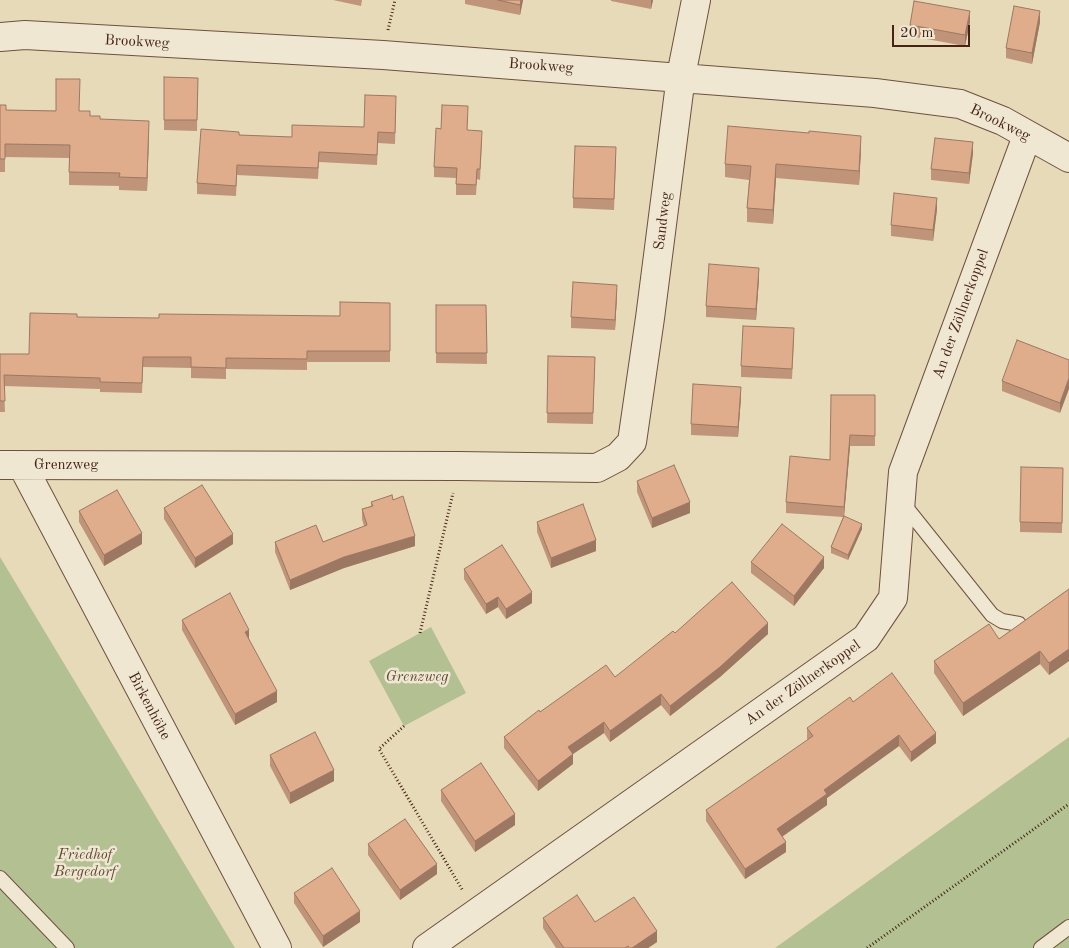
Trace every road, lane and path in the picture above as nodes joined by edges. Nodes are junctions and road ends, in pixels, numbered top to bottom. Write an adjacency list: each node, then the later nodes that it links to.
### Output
1 (696, 0): 3 (street, Sandweg)
2 (0, 37): 3 (street, Brookweg)
3 (681, 76): 4 (street, Brookweg); 6 (street, Sandweg)
4 (1027, 136): 5 (street, Brookweg); 9 (street, An der Zöllnerkoppel)
5 (1069, 158)
6 (632, 442): 8 (street, Grenzweg)
7 (11, 465): 8 (street, Grenzweg); 18 (street, Birkenhöhe)
8 (459, 466): 11 (path)
9 (901, 500): 10 (lane); 15 (street, An der Zöllnerkoppel)
10 (1019, 624)
11 (420, 633)
12 (404, 726): 15 (path)
13 (1069, 804): 20 (path)
14 (0, 878): 17 (lane)
15 (477, 913): 19 (street, An der Zöllnerkoppel)
16 (1069, 926): 21 (lane)
17 (67, 948)
18 (277, 948)
19 (427, 948)
20 (867, 948)
21 (1041, 948)

